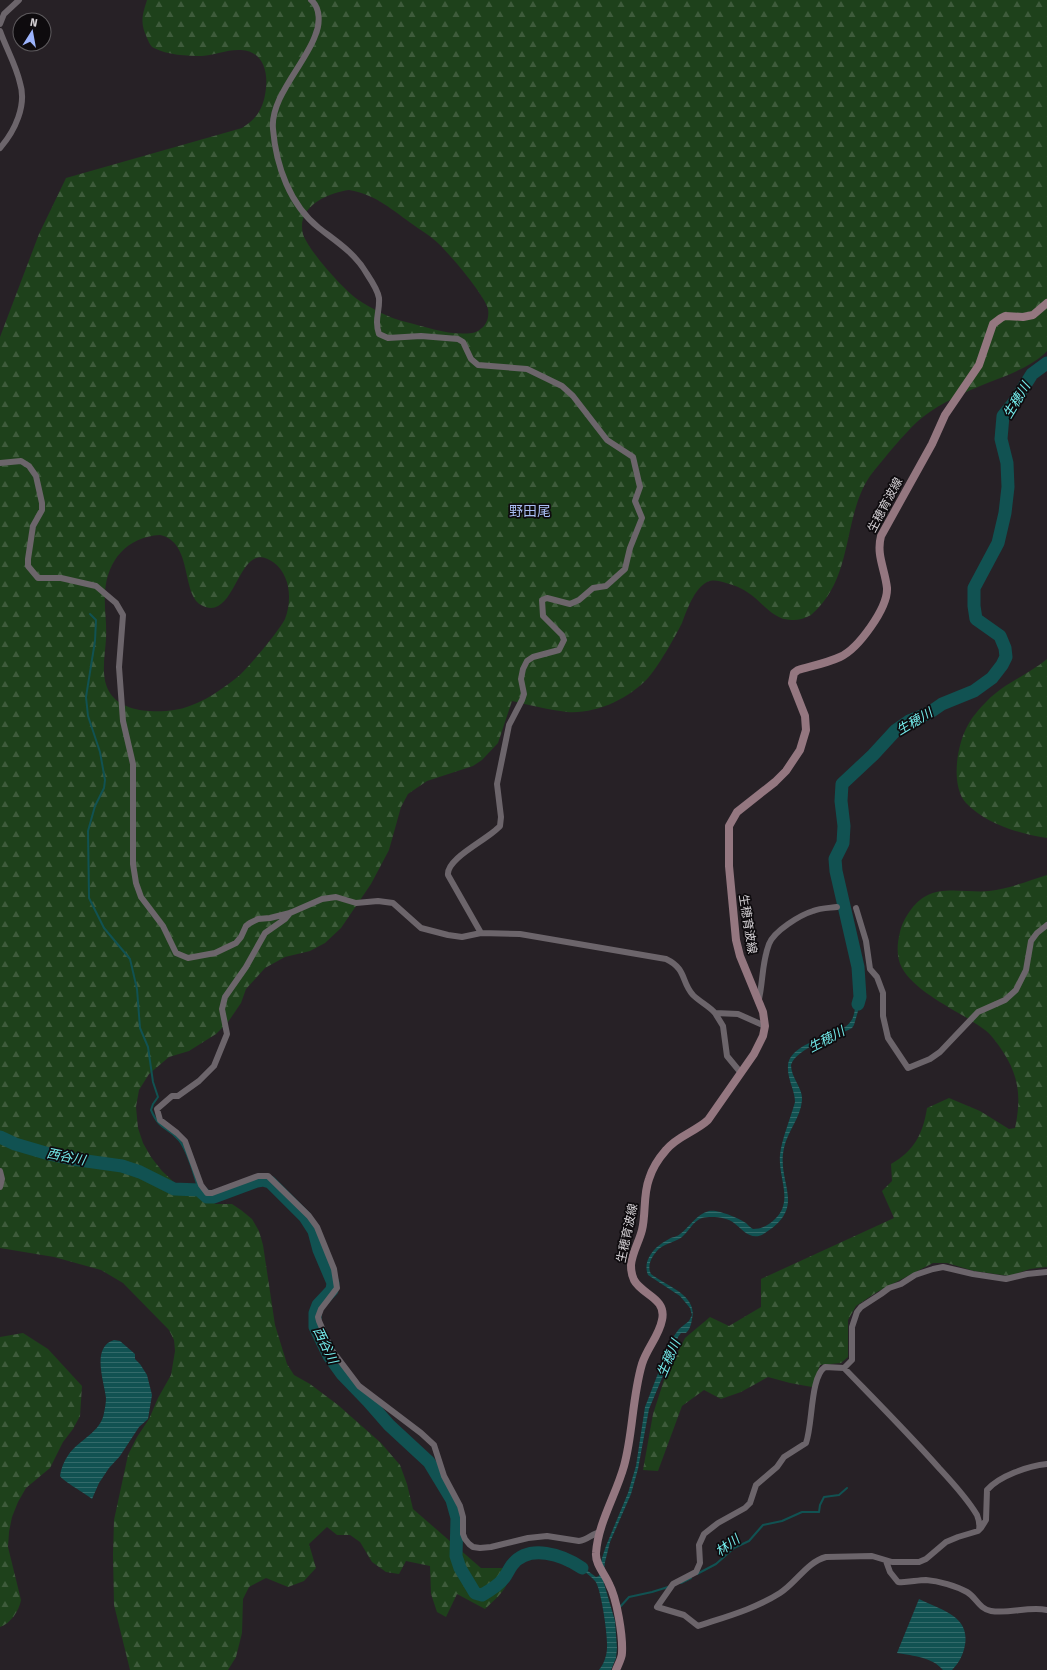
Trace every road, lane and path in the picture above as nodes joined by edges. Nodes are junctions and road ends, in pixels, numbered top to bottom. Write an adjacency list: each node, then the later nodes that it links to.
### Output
1 (20, 0): 3 (street)
2 (311, 0): 12 (street)
3 (0, 24)
4 (0, 31): 5 (street)
5 (0, 148)
6 (1047, 302): 13 (main road, 生穂育波線)
7 (0, 463): 10 (street)
8 (837, 907): 13 (street)
9 (856, 908): 11 (street)
10 (290, 913): 12 (street); 23 (street)
11 (1047, 925)
12 (481, 933): 14 (street)
13 (759, 999): 15 (main road, 生穂育波線)
14 (716, 1013): 15 (street); 16 (street)
15 (765, 1026): 16 (main road, 生穂育波線)
16 (741, 1073): 23 (main road, 生穂育波線)
17 (0, 1171): 18 (street)
18 (0, 1187)
19 (1047, 1272): 20 (street)
20 (844, 1368): 22 (street); 24 (street)
21 (1047, 1464): 22 (street)
22 (979, 1530): 24 (street)
23 (600, 1532): 26 (main road, 生穂育波線)
24 (886, 1561): 25 (street)
25 (1047, 1610)
26 (616, 1670)

